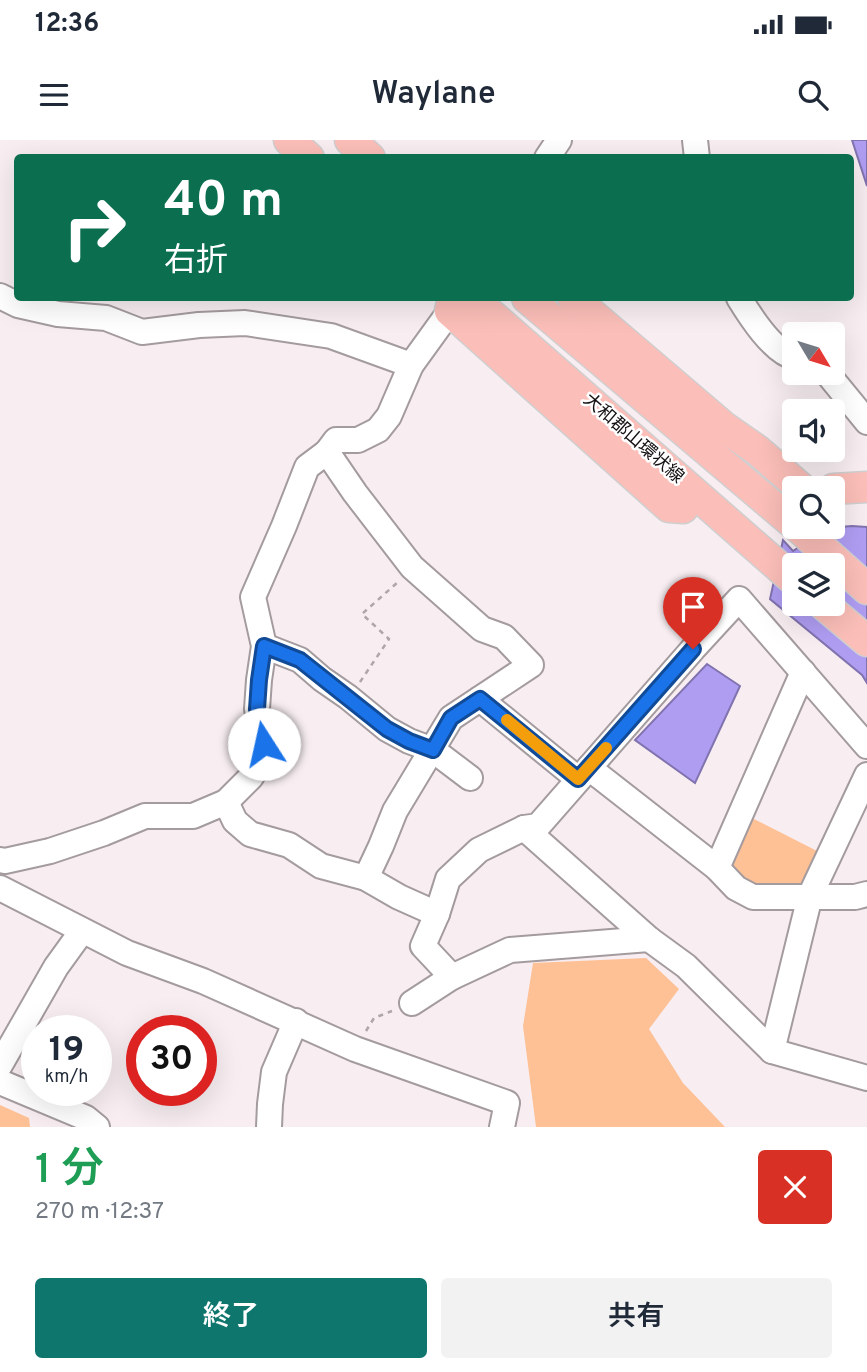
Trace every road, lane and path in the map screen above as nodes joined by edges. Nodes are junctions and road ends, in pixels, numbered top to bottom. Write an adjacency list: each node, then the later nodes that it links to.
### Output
1 (350, 140): 2 (main road)
2 (366, 154)
3 (0, 296): 9 (street)
4 (531, 301): 17 (main road)
5 (577, 301): 13 (main road)
6 (741, 301): 8 (street)
7 (458, 302): 9 (street); 16 (main road, 大和郡山環状線); 20 (main road, 大和郡山環状線)
8 (782, 352)
9 (411, 365): 12 (street)
10 (837, 385): 11 (street)
11 (867, 422)
12 (327, 452): 19 (street); 24 (street)
13 (787, 476)
14 (867, 487): 15 (main road)
15 (845, 488)
16 (700, 489)
17 (782, 513)
18 (812, 539): 21 (main road)
19 (412, 567): 26 (path); 27 (street)
20 (782, 569)
21 (867, 589)
22 (838, 616): 23 (main road)
23 (867, 640)
24 (264, 646): 26 (street); 33 (street)
25 (803, 672): 28 (street); 30 (street); 36 (street)
26 (348, 697): 29 (street)
27 (480, 699): 29 (street); 30 (street)
28 (867, 746)
29 (433, 750): 32 (street); 37 (street)
30 (584, 774): 34 (street); 36 (street)
31 (867, 775): 40 (street)
32 (470, 778)
33 (226, 802): 35 (street); 37 (street)
34 (524, 828): 41 (street); 43 (street)
35 (0, 860)
36 (717, 868): 40 (street)
37 (366, 878): 41 (street)
38 (0, 888): 42 (street)
39 (867, 894): 40 (street)
40 (810, 896): 48 (street)
41 (437, 914): 44 (street)
42 (82, 931): 46 (street); 49 (street)
43 (649, 939): 44 (street); 48 (street)
44 (453, 977): 45 (street)
45 (412, 1003): 47 (path)
46 (296, 1021): 47 (street); 53 (street)
47 (355, 1049): 54 (street)
48 (772, 1051): 50 (street)
49 (0, 1065)
50 (867, 1078)
51 (0, 1082): 52 (street)
52 (97, 1127)
53 (270, 1127)
54 (502, 1127)

